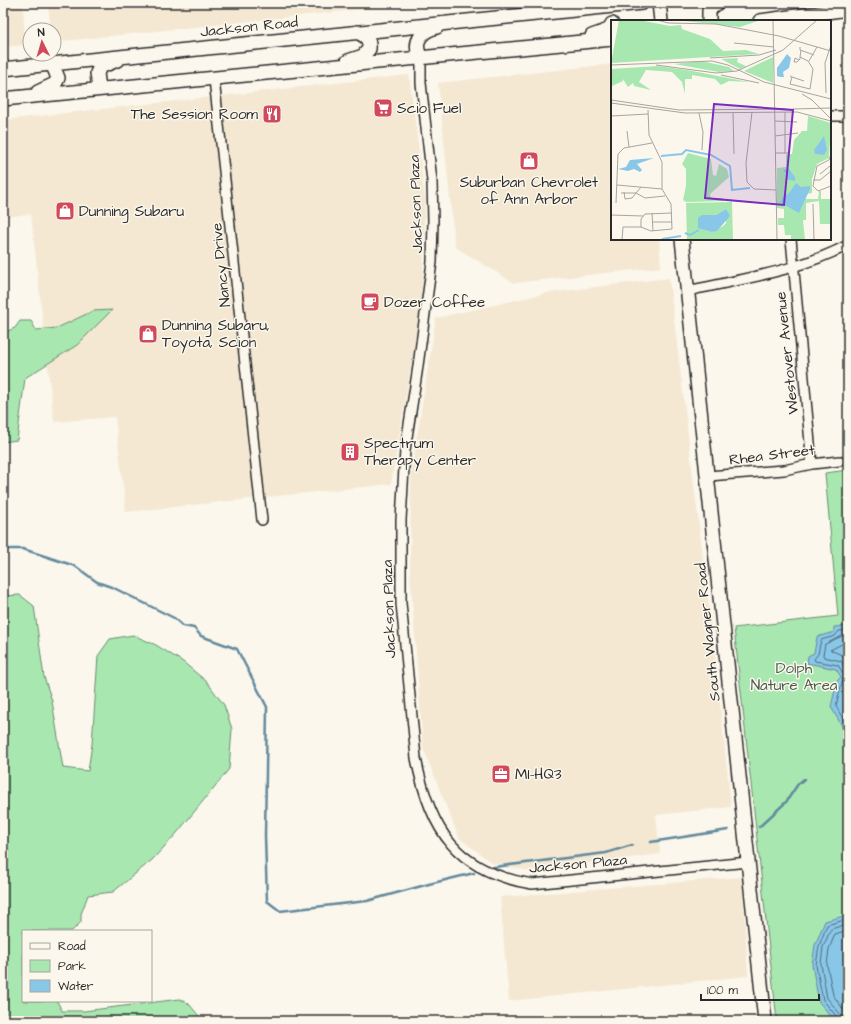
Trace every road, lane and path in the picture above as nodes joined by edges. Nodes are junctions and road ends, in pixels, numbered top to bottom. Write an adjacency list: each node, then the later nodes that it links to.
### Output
1 (642, 3): 4 (main road, Jackson Road)
2 (659, 3): 7 (main road)
3 (717, 3): 8 (main road)
4 (605, 7): 6 (main road); 10 (main road, Jackson Road)
5 (848, 9): 9 (main road)
6 (613, 20)
7 (661, 20)
8 (709, 20)
9 (767, 20)
10 (457, 22): 12 (main road, Jackson Road); 16 (main road)
11 (611, 26): 14 (main road)
12 (356, 32): 15 (main road, Jackson Road); 18 (main road)
13 (611, 39): 14 (main road)
14 (563, 44): 16 (main road)
15 (132, 55): 17 (main road, Jackson Road); 21 (main road)
16 (421, 58): 18 (main road); 35 (street, Jackson Plaza)
17 (49, 64): 19 (main road, Jackson Road); 22 (main road)
18 (328, 68): 20 (main road)
19 (3, 69)
20 (214, 79): 21 (main road); 34 (street, Nancy Drive)
21 (99, 89): 22 (main road)
22 (21, 97): 23 (main road)
23 (3, 99)
24 (831, 116): 25 (street)
25 (848, 116)
26 (682, 240): 30 (main road, South Wagner Road)
27 (790, 240): 29 (street, Westover Avenue)
28 (848, 245): 29 (street)
29 (793, 268): 30 (street); 32 (street, Westover Avenue)
30 (687, 290): 33 (main road, South Wagner Road)
31 (839, 461): 32 (street, Rhea Street)
32 (812, 464): 33 (street, Rhea Street)
33 (708, 476): 35 (main road, South Wagner Road)
34 (262, 520)
35 (748, 862): 36 (main road, South Wagner Road)
36 (765, 1021)

